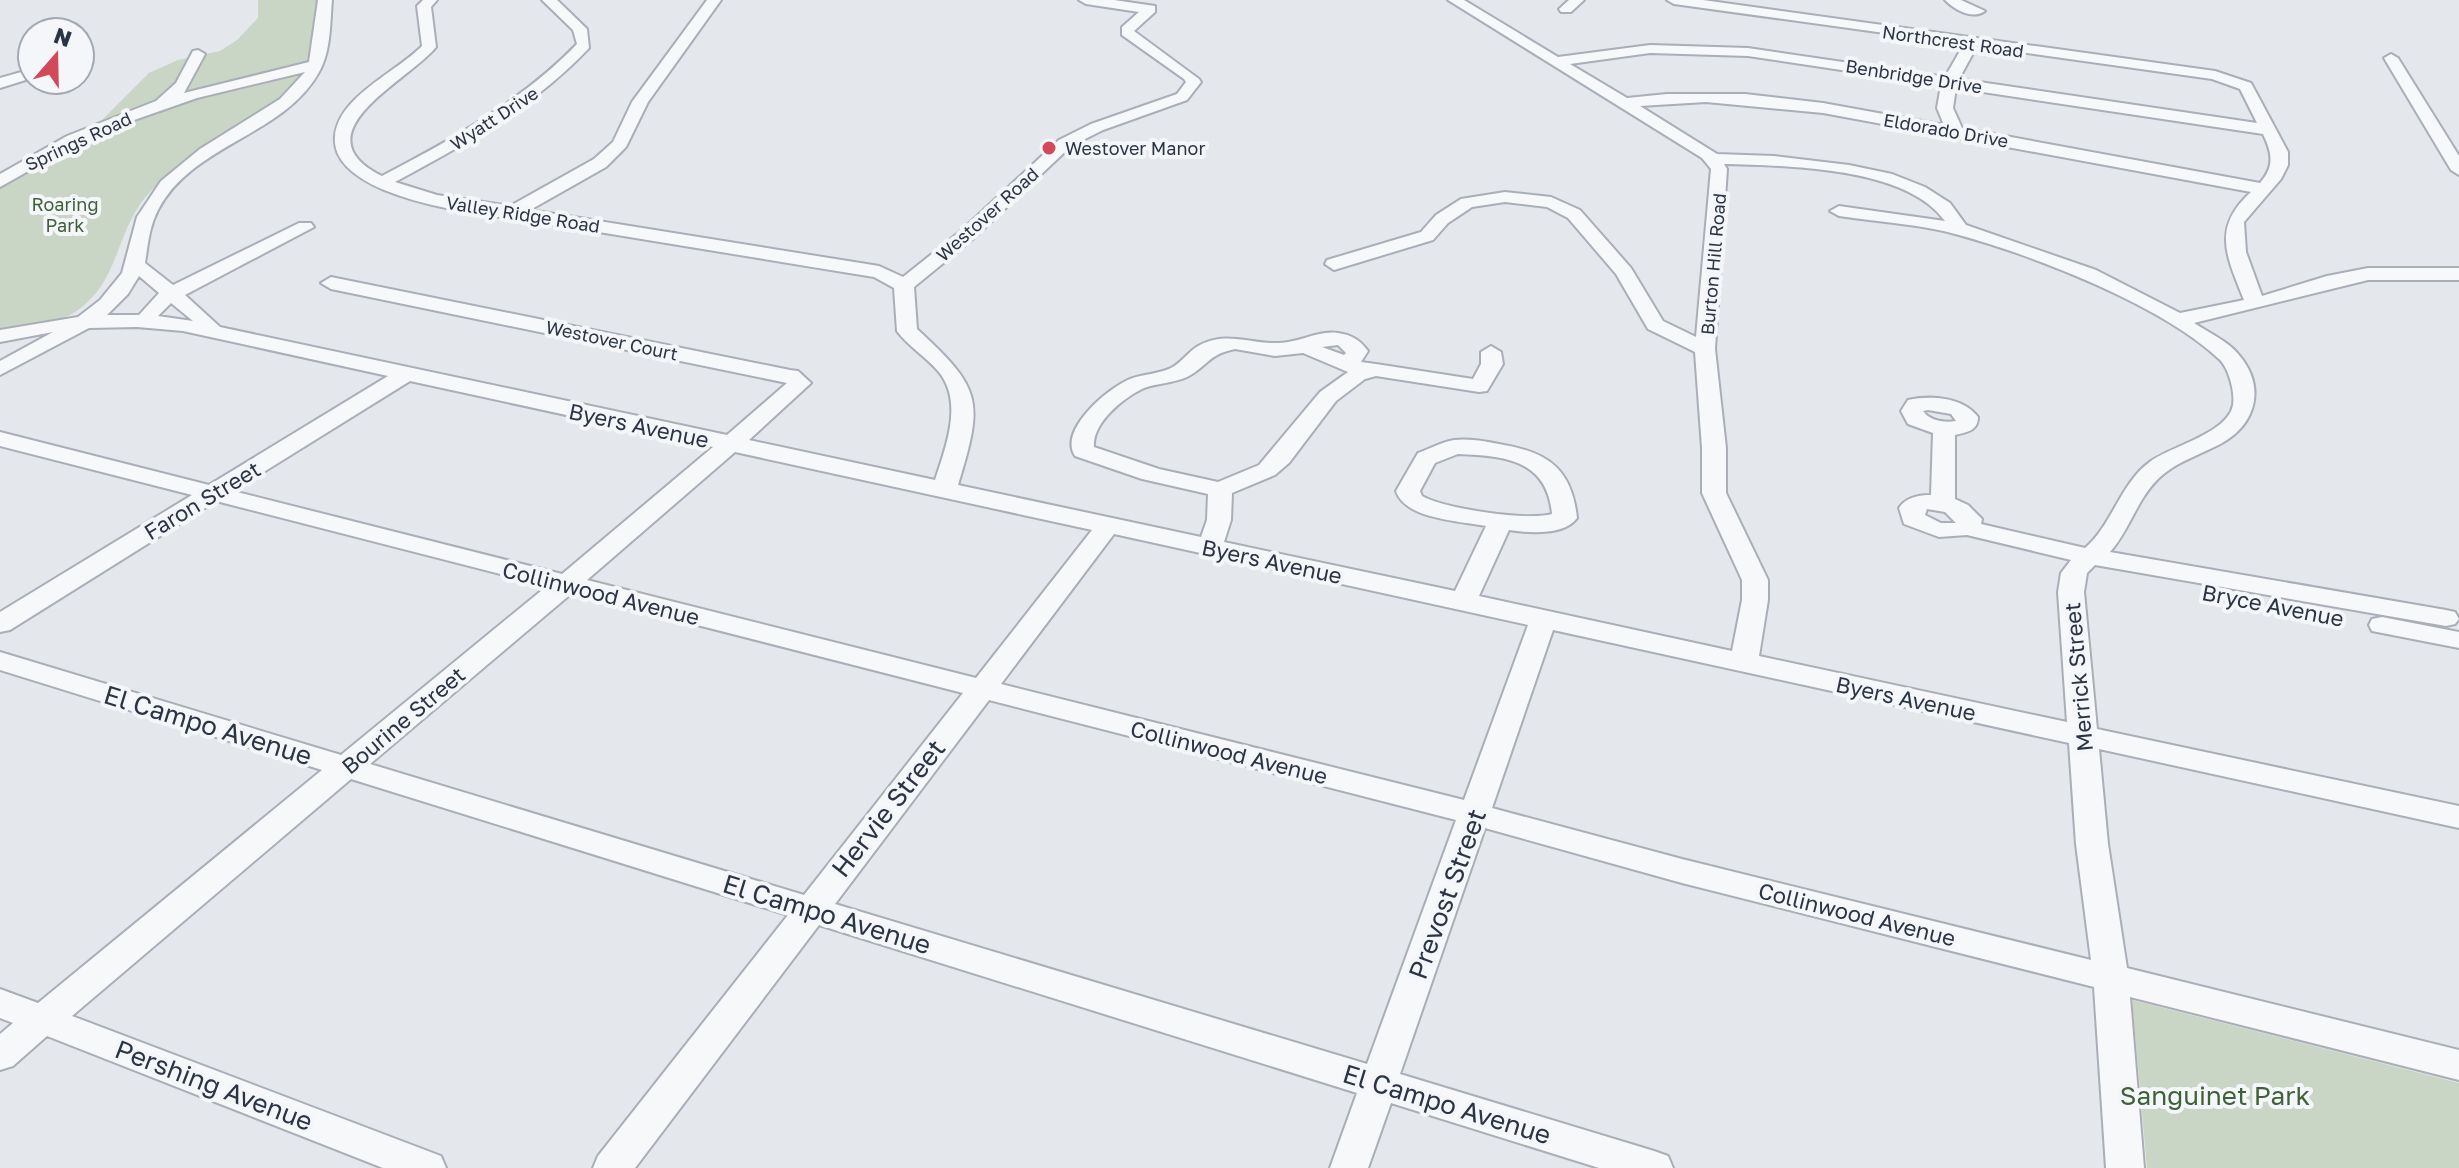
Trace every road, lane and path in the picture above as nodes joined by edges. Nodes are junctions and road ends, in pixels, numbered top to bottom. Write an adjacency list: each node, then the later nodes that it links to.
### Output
1 (325, 0): 14 (street)
2 (430, 0): 23 (street, Valley Ridge Road)
3 (549, 0): 23 (street, Wyatt Drive)
4 (714, 0): 26 (street)
5 (1086, 0): 33 (street, Westover Road)
6 (1455, 0): 13 (street)
7 (1674, 0): 10 (street, Northcrest Road)
8 (1952, 0): 9 (street)
9 (1978, 11)
10 (1972, 43): 15 (street); 18 (street, Northcrest Road)
11 (198, 54): 17 (street, Springs Road)
12 (2391, 58): 21 (street)
13 (1557, 61): 15 (street, Benbridge Drive); 16 (street)
14 (315, 65): 17 (street, Springs Road); 30 (street)
15 (1951, 82): 18 (street, Benbridge Drive); 19 (street)
16 (1627, 103): 19 (street, Eldorado Drive); 20 (street)
17 (158, 106): 22 (street, Springs Road)
18 (2269, 130): 24 (street)
19 (1956, 131): 24 (street, Eldorado Drive)
20 (1713, 159): 28 (street); 41 (street, Burton Hill Road)
21 (2459, 170)
22 (0, 182)
23 (383, 182): 26 (street, Valley Ridge Road)
24 (2263, 189): 35 (street)
25 (1839, 211): 28 (street, Merrick Street)
26 (511, 213): 33 (street, Valley Ridge Road)
27 (305, 227): 34 (street)
28 (1960, 229): 37 (street, Merrick Street)
29 (1334, 264): 41 (street)
30 (135, 266): 34 (street); 38 (street)
31 (2459, 274): 35 (street)
32 (331, 283): 48 (street, Westover Court)
33 (904, 285): 50 (street)
34 (171, 294): 36 (street); 39 (street)
35 (2255, 304): 37 (street)
36 (146, 319): 38 (street, Byers Avenue); 39 (street, Byers Avenue)
37 (2177, 320): 57 (street, Merrick Street)
38 (84, 321): 40 (street, Byers Avenue); 43 (street)
39 (213, 331): 45 (street, Byers Avenue)
40 (2, 333): 43 (street)
41 (1705, 349): 64 (street, Burton Hill Road)
42 (1491, 352): 44 (street)
43 (8, 365)
44 (1356, 366): 49 (street); 49 (street)
45 (404, 375): 48 (street, Byers Avenue); 51 (street, Faron Street)
46 (1944, 429): 52 (street)
47 (0, 439): 51 (street, Collinwood Avenue)
48 (731, 444): 50 (street, Byers Avenue); 58 (street, Bourine Street)
49 (1220, 489): 56 (street)
50 (944, 490): 54 (street, Byers Avenue)
51 (210, 494): 58 (street, Collinwood Avenue); 61 (street, Faron Street)
52 (1943, 502): 55 (street); 55 (street, Bryce Avenue)
53 (1501, 520): 53 (street); 59 (street)
54 (1108, 526): 56 (street, Byers Avenue); 65 (street, Hervie Street)
55 (1967, 528): 57 (street, Bryce Avenue)
56 (1208, 548): 59 (street, Byers Avenue)
57 (2093, 557): 62 (street, Bryce Avenue); 62 (street, Bryce Avenue); 66 (street, Merrick Street)
58 (566, 584): 65 (street, Collinwood Avenue); 67 (street, Bourine Street)
59 (1463, 602): 60 (street, Byers Avenue)
60 (1543, 619): 64 (street, Byers Avenue); 68 (street, Prevost Street)
61 (0, 624)
62 (2455, 625)
63 (0, 661): 67 (street, El Campo Avenue)
64 (1744, 663): 66 (street, Byers Avenue)
65 (979, 690): 68 (street, Collinwood Avenue); 70 (street, Hervie Street)
66 (2082, 736): 69 (street, Byers Avenue); 71 (street, Merrick Street)
67 (346, 767): 70 (street, El Campo Avenue); 73 (street, Bourine Street)
68 (1475, 814): 71 (street, Collinwood Avenue); 76 (street, Prevost Street)
69 (2459, 817)
70 (811, 909): 76 (street, El Campo Avenue); 78 (street, Hervie Street)
71 (2111, 977): 75 (street, Collinwood Avenue); 81 (street, Merrick Street)
72 (0, 1003): 73 (street, Pershing Avenue)
73 (43, 1019): 74 (street, Bourine Street); 77 (street, Pershing Avenue)
74 (0, 1055)
75 (2459, 1065)
76 (1379, 1084): 79 (street, Prevost Street); 80 (street, El Campo Avenue)
77 (427, 1168)
78 (612, 1168)
79 (1349, 1168)
80 (1654, 1168)
81 (2125, 1168)

